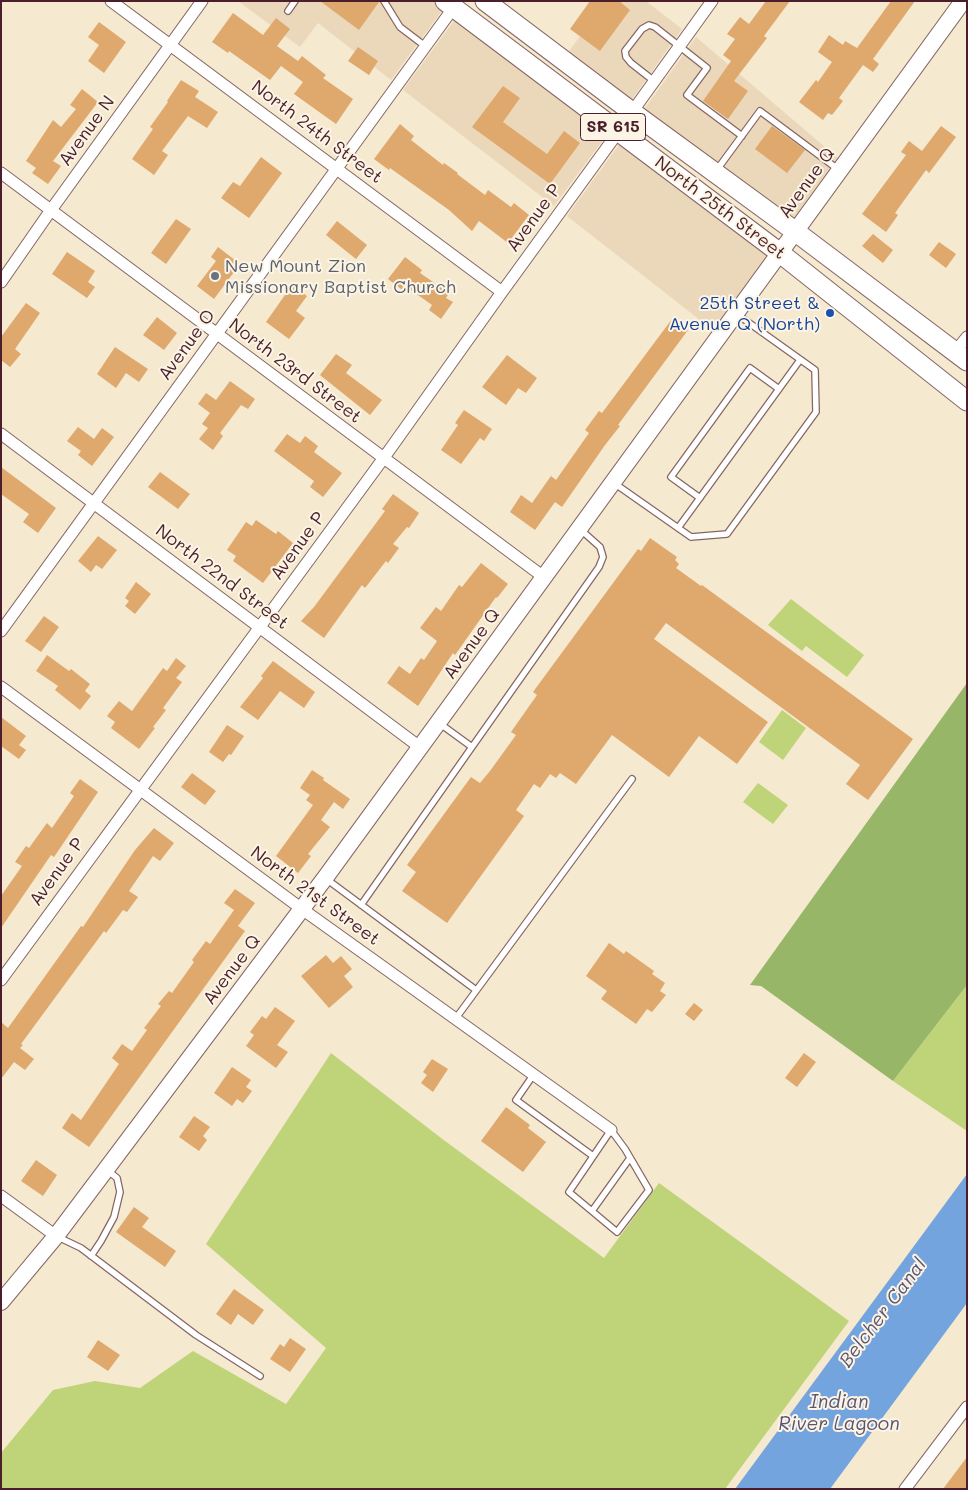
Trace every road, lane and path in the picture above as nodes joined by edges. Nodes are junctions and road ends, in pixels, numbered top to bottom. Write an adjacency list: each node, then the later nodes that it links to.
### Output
1 (110, 1): 10 (street, North 24th Street)
2 (202, 1): 10 (street, Avenue N)
3 (295, 1): 9 (lane)
4 (384, 1): 11 (lane)
5 (485, 1): 14 (main road, North 25th Street / SR 615)
6 (712, 1): 12 (street)
7 (963, 1): 19 (street, Avenue Q)
8 (449, 4): 11 (street, Avenue O); 14 (main road); 16 (main road, North 25th Street / SR 615)
9 (288, 11)
10 (171, 46): 18 (street, North 24th Street); 22 (street, Avenue N)
11 (425, 46): 18 (street, Avenue O)
12 (680, 47): 13 (street); 13 (lane); 17 (lane)
13 (654, 81): 15 (street)
14 (600, 88): 15 (main road, North 25th Street / SR 615)
15 (632, 112): 20 (main road, North 25th Street / SR 615)
16 (619, 132): 24 (main road, North 25th Street / SR 615); 26 (street, Avenue P)
17 (742, 136): 19 (lane); 20 (lane)
18 (336, 168): 26 (street, North 24th Street); 28 (street, Avenue O)
19 (840, 171): 23 (street, Avenue Q)
20 (715, 172): 23 (main road, North 25th Street / SR 615)
21 (1, 173): 22 (street, North 23rd Street)
22 (51, 210): 25 (street, Avenue N); 28 (street, North 23rd Street)
23 (796, 232): 24 (street, Avenue Q); 30 (main road, North 25th Street / SR 615)
24 (780, 253): 27 (street, Avenue Q); 33 (main road, North 25th Street / SR 615)
25 (1, 282)
26 (502, 292): 35 (street, Avenue P)
27 (736, 314): 31 (lane); 36 (street, Avenue Q)
28 (216, 335): 35 (street, North 23rd Street); 38 (street, Avenue O)
29 (967, 336): 30 (street)
30 (961, 356)
31 (800, 360): 32 (lane); 39 (lane)
32 (779, 389): 37 (lane); 37 (lane)
33 (967, 401)
34 (1, 434): 38 (street, North 22nd Street)
35 (383, 459): 41 (street, North 23rd Street); 42 (street, Avenue P)
36 (614, 483): 39 (lane); 40 (street, Avenue Q)
37 (700, 498): 39 (lane)
38 (94, 503): 42 (street, North 22nd Street); 43 (street, Avenue O)
39 (678, 528)
40 (580, 529): 41 (street, Avenue Q); 46 (lane)
41 (544, 578): 45 (street, Avenue Q)
42 (260, 627): 47 (street, North 22nd Street); 49 (street, Avenue P)
43 (1, 631)
44 (1, 687): 49 (street, North 21st Street)
45 (439, 723): 46 (lane); 47 (street, Avenue Q)
46 (472, 747): 51 (lane)
47 (421, 748): 50 (street, Avenue Q)
48 (632, 778): 54 (lane)
49 (139, 790): 52 (street, North 21st Street); 53 (street, Avenue P)
50 (325, 878): 51 (lane); 52 (street, Avenue Q)
51 (361, 905): 54 (lane)
52 (302, 909): 55 (street, North 21st Street); 60 (street, Avenue Q)
53 (1, 980)
54 (476, 990): 55 (lane)
55 (456, 1018): 56 (street, North 21st Street)
56 (534, 1074): 57 (street, North 21st Street); 58 (lane)
57 (611, 1130): 58 (lane); 59 (lane)
58 (593, 1156): 62 (lane)
59 (630, 1158): 62 (lane); 62 (lane)
60 (107, 1170): 63 (street, Avenue Q); 64 (lane)
61 (1, 1196): 63 (street)
62 (592, 1211)
63 (56, 1236): 64 (lane); 65 (street, Avenue Q)
64 (91, 1256): 66 (lane)
65 (1, 1302)
66 (260, 1376)
67 (965, 1411): 68 (street)
68 (905, 1489)

